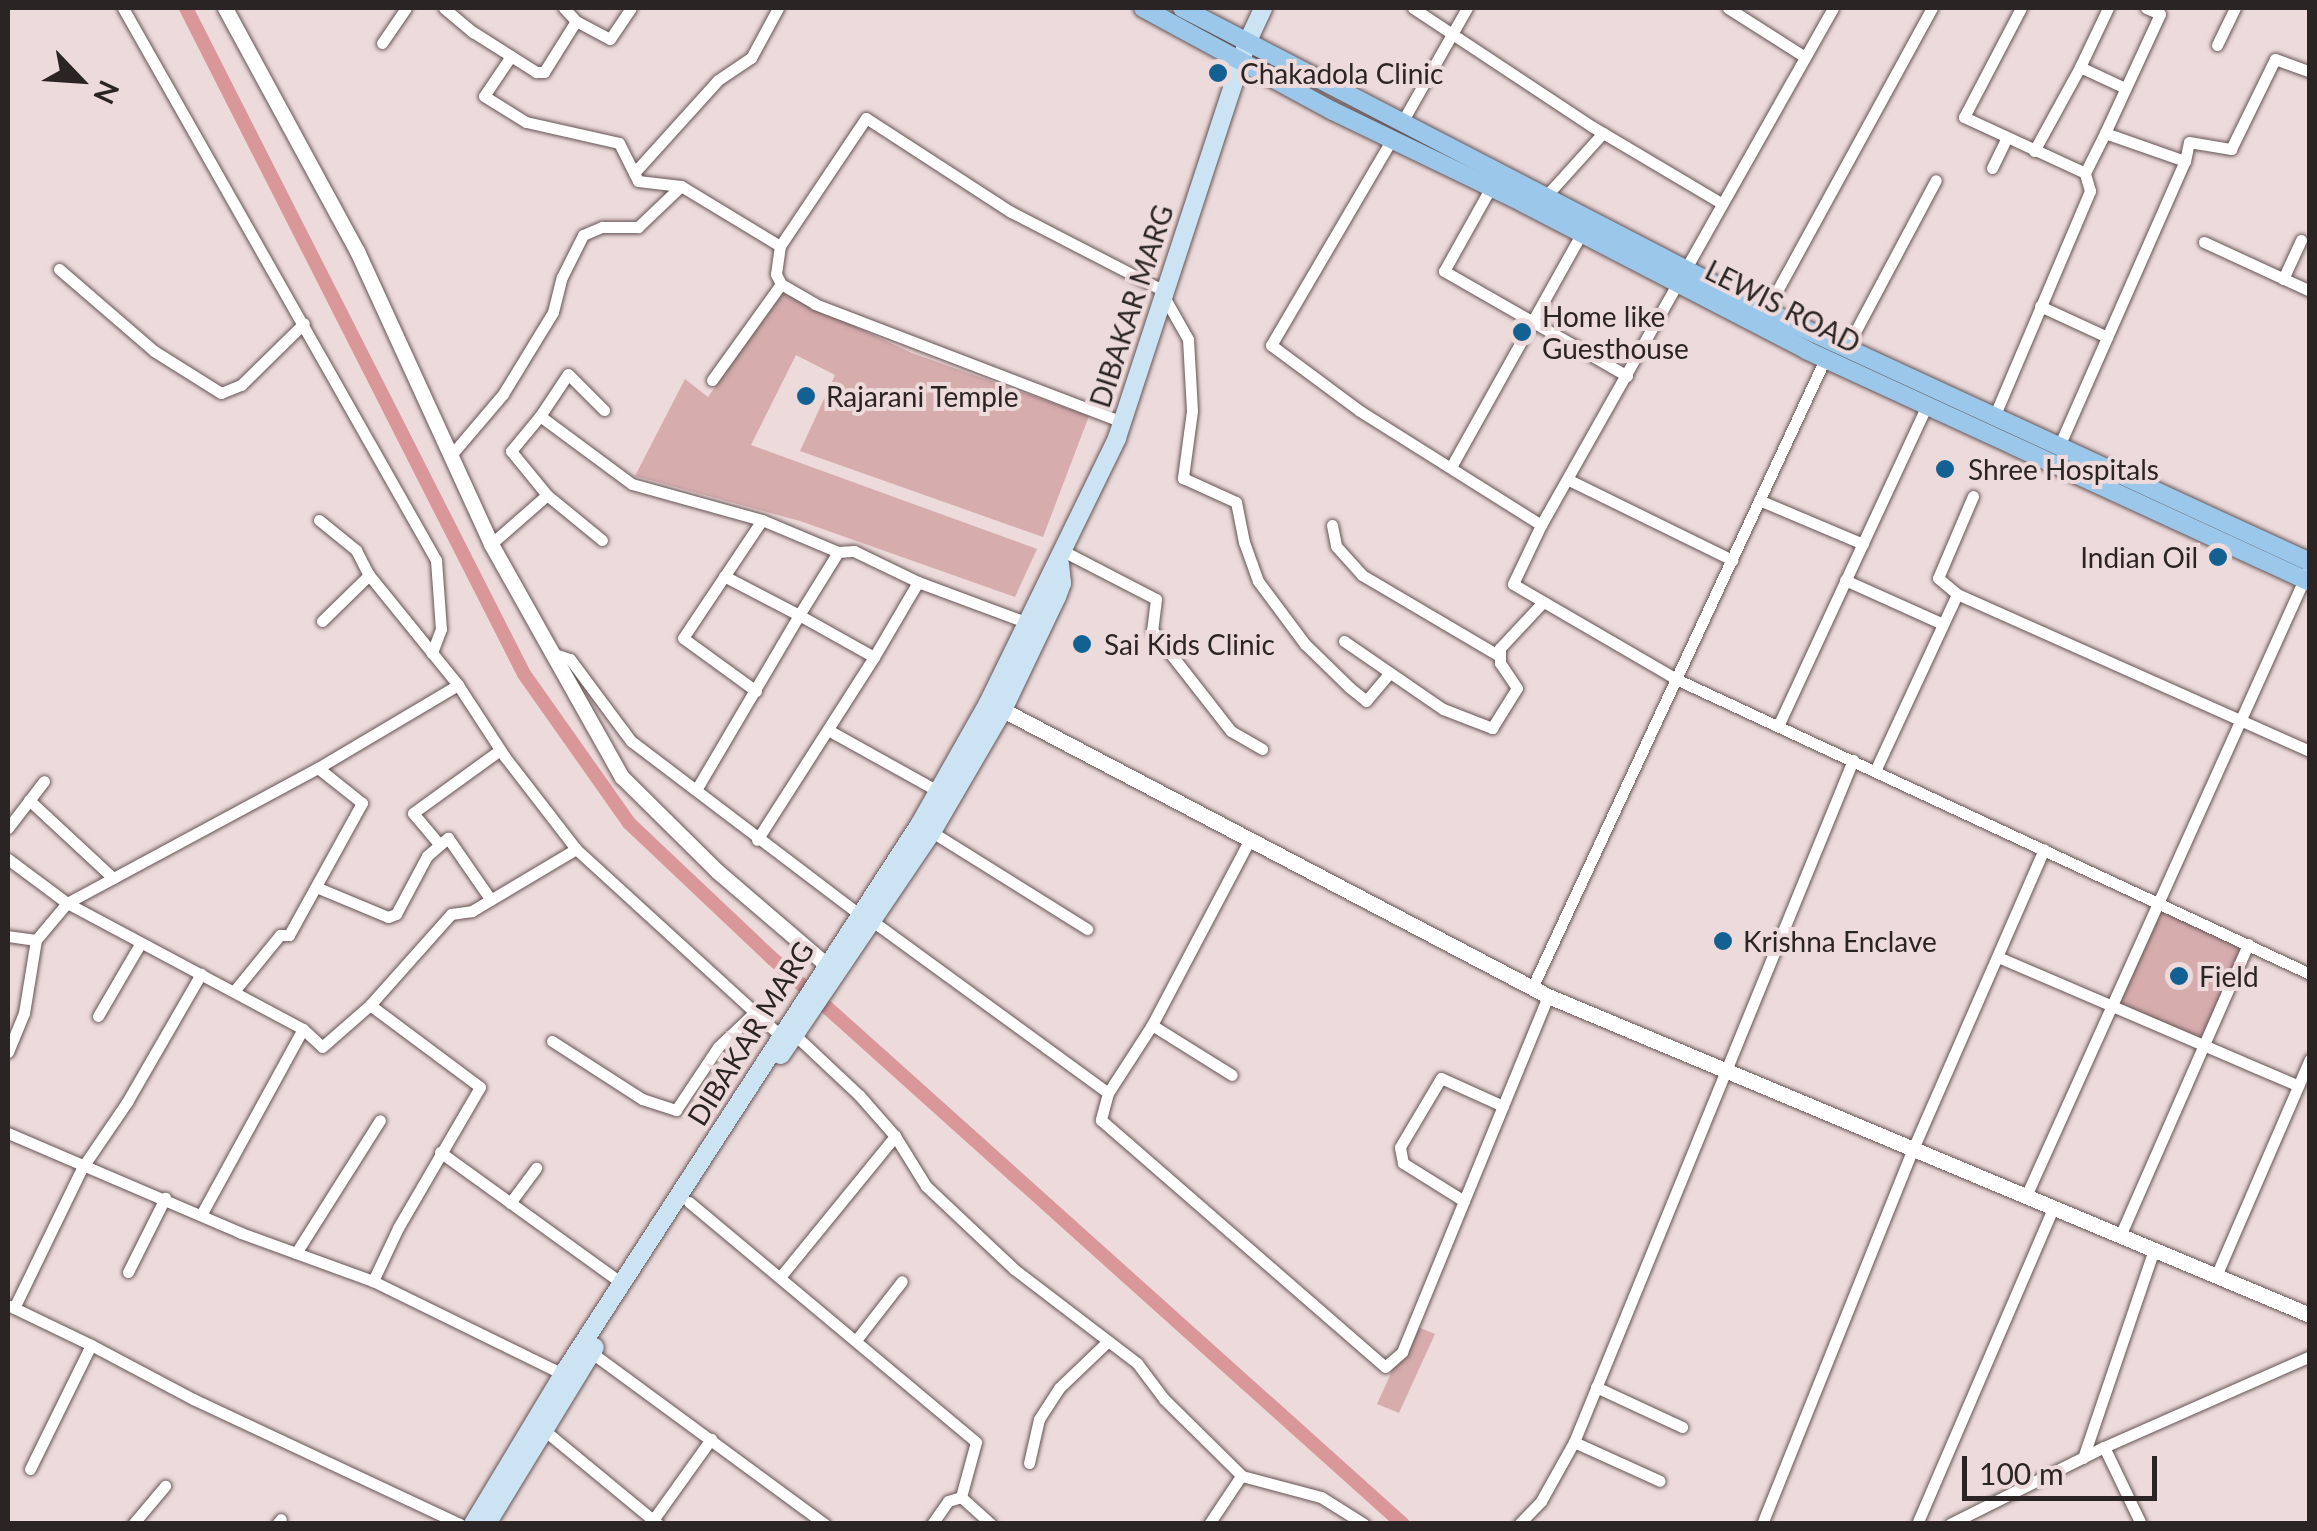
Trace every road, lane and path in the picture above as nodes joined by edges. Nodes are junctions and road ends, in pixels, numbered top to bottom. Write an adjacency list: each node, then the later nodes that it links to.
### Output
1 (123, 8): 58 (street)
2 (225, 8): 70 (street)
3 (406, 8): 23 (street)
4 (444, 8): 26 (street)
5 (564, 8): 20 (street)
6 (631, 8): 20 (street)
7 (778, 8): 39 (street)
8 (1143, 8): 22 (main road)
9 (1182, 8): 22 (main road)
10 (1263, 8): 25 (main road, DIBAKAR MARG)
11 (1413, 8): 21 (street)
12 (1467, 8): 21 (street)
13 (1728, 8): 27 (street)
14 (1832, 8): 27 (street)
15 (1932, 8): 56 (street)
16 (2021, 8): 34 (street)
17 (2108, 8): 28 (street)
18 (2146, 8): 30 (street)
19 (2235, 8): 24 (street)
20 (576, 21): 26 (street)
21 (1454, 31): 31 (street); 32 (street)
22 (1222, 40): 25 (main road, LEWIS ROAD)
23 (382, 43)
24 (2217, 45)
25 (1244, 51): 31 (main road, LEWIS ROAD); 54 (main road, DIBAKAR MARG)
26 (511, 56): 39 (street)
27 (1805, 56): 44 (street)
28 (2080, 67): 30 (street); 35 (street)
29 (2310, 72): 36 (street)
30 (2125, 88): 33 (street)
31 (1396, 132): 42 (main road, LEWIS ROAD); 43 (main road, LEWIS ROAD); 71 (street)
32 (1603, 133): 43 (street); 44 (street)
33 (2104, 133): 36 (street); 38 (street)
34 (2007, 137): 35 (street); 37 (street)
35 (2034, 150): 38 (street)
36 (2185, 161): 59 (street)
37 (1992, 168)
38 (2085, 173): 55 (street)
39 (634, 174): 41 (street)
40 (1936, 180): 60 (street)
41 (681, 186): 48 (street); 70 (street)
42 (1491, 187): 45 (main road, LEWIS ROAD); 57 (street)
43 (1546, 196): 50 (main road, LEWIS ROAD)
44 (1722, 204): 50 (street)
45 (1581, 234): 50 (main road, LEWIS ROAD); 57 (street)
46 (2301, 240): 51 (street)
47 (2204, 242): 51 (street)
48 (780, 246): 52 (street); 54 (street)
49 (59, 269): 58 (street)
50 (1682, 276): 56 (main road, LEWIS ROAD); 61 (main road, LEWIS ROAD); 62 (street)
51 (2283, 279): 53 (street)
52 (781, 284): 63 (street); 68 (street)
53 (2310, 292)
54 (1163, 293): 68 (main road, DIBAKAR MARG); 102 (street)
55 (2040, 306): 59 (street); 67 (street)
56 (1766, 310): 60 (main road, LEWIS ROAD)
57 (1533, 322): 62 (street); 71 (street)
58 (304, 323): 98 (street)
59 (2107, 337): 69 (street)
60 (1846, 349): 67 (main road, LEWIS ROAD)
61 (1825, 359): 64 (main road, LEWIS ROAD); 75 (street)
62 (1628, 376): 72 (street)
63 (712, 380)
64 (1926, 407): 82 (street); 86 (main road, LEWIS ROAD)
65 (604, 410): 66 (street)
66 (540, 416): 73 (street); 77 (street)
67 (1994, 417): 69 (main road, LEWIS ROAD)
68 (1122, 422): 84 (main road, DIBAKAR MARG)
69 (2060, 444): 86 (main road, LEWIS ROAD)
70 (452, 454): 81 (street)
71 (1451, 467): 79 (street)
72 (1570, 480): 79 (street); 85 (street)
73 (547, 495): 80 (street); 81 (street)
74 (1973, 496): 91 (street)
75 (1759, 500): 82 (street); 85 (street)
76 (318, 520): 87 (street)
77 (762, 520): 83 (street); 88 (street)
78 (1332, 525): 100 (street)
79 (1541, 525): 92 (street)
80 (602, 540)
81 (491, 544): 99 (street)
82 (1862, 544): 89 (street)
83 (838, 552): 90 (street); 93 (street)
84 (1062, 558): 95 (main road, DIBAKAR MARG); 106 (main road, DIBAKAR MARG); 110 (street)
85 (1732, 560): 103 (street)
86 (2308, 572): 107 (street)
87 (369, 575): 94 (street); 98 (street)
88 (724, 576): 93 (street); 105 (street)
89 (1846, 580): 96 (street); 108 (street)
90 (918, 582): 95 (street); 101 (street)
91 (1957, 594): 96 (street); 107 (street)
92 (1543, 602): 100 (street); 103 (street)
93 (798, 614): 101 (street); 105 (street)
94 (322, 621)
95 (1028, 623): 118 (main road, DIBAKAR MARG)
96 (1943, 624): 115 (street)
97 (1344, 641): 102 (street)
98 (432, 652): 104 (street)
99 (551, 653): 117 (street); 141 (street)
100 (1498, 655): 102 (street)
101 (874, 658): 109 (street)
102 (1390, 674)
103 (1676, 679): 108 (street); 143 (street)
104 (458, 685): 111 (street); 114 (street)
105 (756, 691): 117 (street)
106 (1003, 710): 121 (main road, DIBAKAR MARG); 122 (street)
107 (2240, 720): 112 (street); 131 (street)
108 (1778, 726): 113 (street)
109 (830, 732): 118 (street); 123 (street)
110 (1262, 749)
111 (500, 750): 124 (street); 126 (street)
112 (2310, 751)
113 (1852, 760): 115 (street); 157 (street)
114 (318, 768): 128 (street); 129 (street)
115 (1875, 771): 125 (street)
116 (44, 781): 119 (street)
117 (696, 790): 123 (street)
118 (938, 790): 133 (main road, DIBAKAR MARG)
119 (30, 800): 120 (street); 128 (street)
120 (8, 828)
121 (932, 832): 133 (main road, DIBAKAR MARG); 134 (street)
122 (1250, 839): 143 (street); 150 (street)
123 (757, 840): 133 (street)
124 (439, 844): 129 (street); 130 (street)
125 (2044, 848): 131 (street); 139 (street)
126 (576, 849): 130 (street); 148 (street)
127 (8, 859): 132 (street)
128 (114, 878): 132 (street)
129 (316, 886): 144 (street)
130 (492, 900): 146 (street)
131 (2158, 902): 138 (street); 147 (street)
132 (67, 903): 136 (street); 137 (street)
133 (865, 917): 141 (main road, DIBAKAR MARG); 160 (street)
134 (1088, 929)
135 (8, 936): 136 (street)
136 (36, 940): 155 (street)
137 (140, 944): 140 (street); 149 (street)
138 (2248, 944): 142 (street); 154 (street)
139 (1998, 957): 147 (street); 165 (street)
140 (200, 974): 144 (street); 167 (street)
141 (827, 974): 152 (main road, DIBAKAR MARG)
142 (2310, 974)
143 (1532, 988): 145 (street)
144 (235, 990): 151 (street)
145 (1548, 996): 157 (street); 161 (street)
146 (370, 1005): 151 (street); 166 (street)
147 (2110, 1008): 154 (street); 169 (street)
148 (756, 1012): 152 (street); 153 (street)
149 (98, 1016)
150 (1152, 1025): 158 (street); 160 (street)
151 (303, 1029): 175 (street)
152 (788, 1035): 164 (street); 172 (main road, DIBAKAR MARG); 184 (main road, DIBAKAR MARG)
153 (552, 1041)
154 (2200, 1046): 159 (street); 176 (street)
155 (8, 1052)
156 (2310, 1059): 159 (street)
157 (1725, 1071): 165 (street); 192 (street)
158 (1232, 1075)
159 (2297, 1086): 181 (street)
160 (1108, 1093): 171 (street)
161 (1502, 1106): 171 (street); 171 (street)
162 (380, 1120): 178 (street)
163 (8, 1133): 167 (street)
164 (895, 1136): 180 (street); 188 (street)
165 (1914, 1149): 169 (street); 216 (street)
166 (440, 1152): 173 (street); 182 (street)
167 (82, 1168): 170 (street); 185 (street)
168 (536, 1168): 173 (street)
169 (2026, 1196): 174 (street)
170 (165, 1198): 175 (street); 179 (street)
171 (1464, 1201)
172 (689, 1202): 180 (street); 191 (main road, DIBAKAR MARG)
173 (510, 1203): 184 (street)
174 (2053, 1208): 176 (street); 217 (street)
175 (201, 1215): 178 (street)
176 (2120, 1236): 177 (street)
177 (2154, 1250): 181 (street); 198 (street)
178 (296, 1253): 182 (street)
179 (128, 1272)
180 (781, 1276): 187 (street)
181 (2216, 1276): 186 (street)
182 (373, 1281): 191 (street)
183 (902, 1281): 187 (street)
184 (623, 1284): 191 (main road, DIBAKAR MARG)
185 (11, 1306): 189 (street)
186 (2308, 1312)
187 (857, 1339): 204 (street)
188 (1108, 1341): 199 (street); 201 (street)
189 (92, 1345): 200 (street); 207 (street)
190 (2310, 1356): 197 (street)
191 (577, 1363): 194 (main road, DIBAKAR MARG); 195 (street); 208 (main road, DIBAKAR MARG)
192 (1596, 1388): 193 (street); 196 (street)
193 (1682, 1427)
194 (544, 1430): 205 (street); 209 (main road, DIBAKAR MARG)
195 (712, 1440): 205 (street); 210 (street)
196 (1574, 1442): 202 (street); 215 (street)
197 (2104, 1447): 198 (street); 219 (street)
198 (2083, 1458): 218 (street)
199 (1029, 1463)
200 (30, 1469)
201 (1241, 1476): 213 (street); 214 (street)
202 (1660, 1481)
203 (166, 1486): 206 (street)
204 (961, 1497): 211 (street); 212 (street)
205 (656, 1522)
206 (133, 1524)
207 (460, 1524)
208 (472, 1524)
209 (488, 1524)
210 (825, 1524)
211 (932, 1524)
212 (991, 1524)
213 (1208, 1524)
214 (1364, 1524)
215 (1519, 1524)
216 (1762, 1524)
217 (1917, 1524)
218 (1950, 1524)
219 (2140, 1524)

